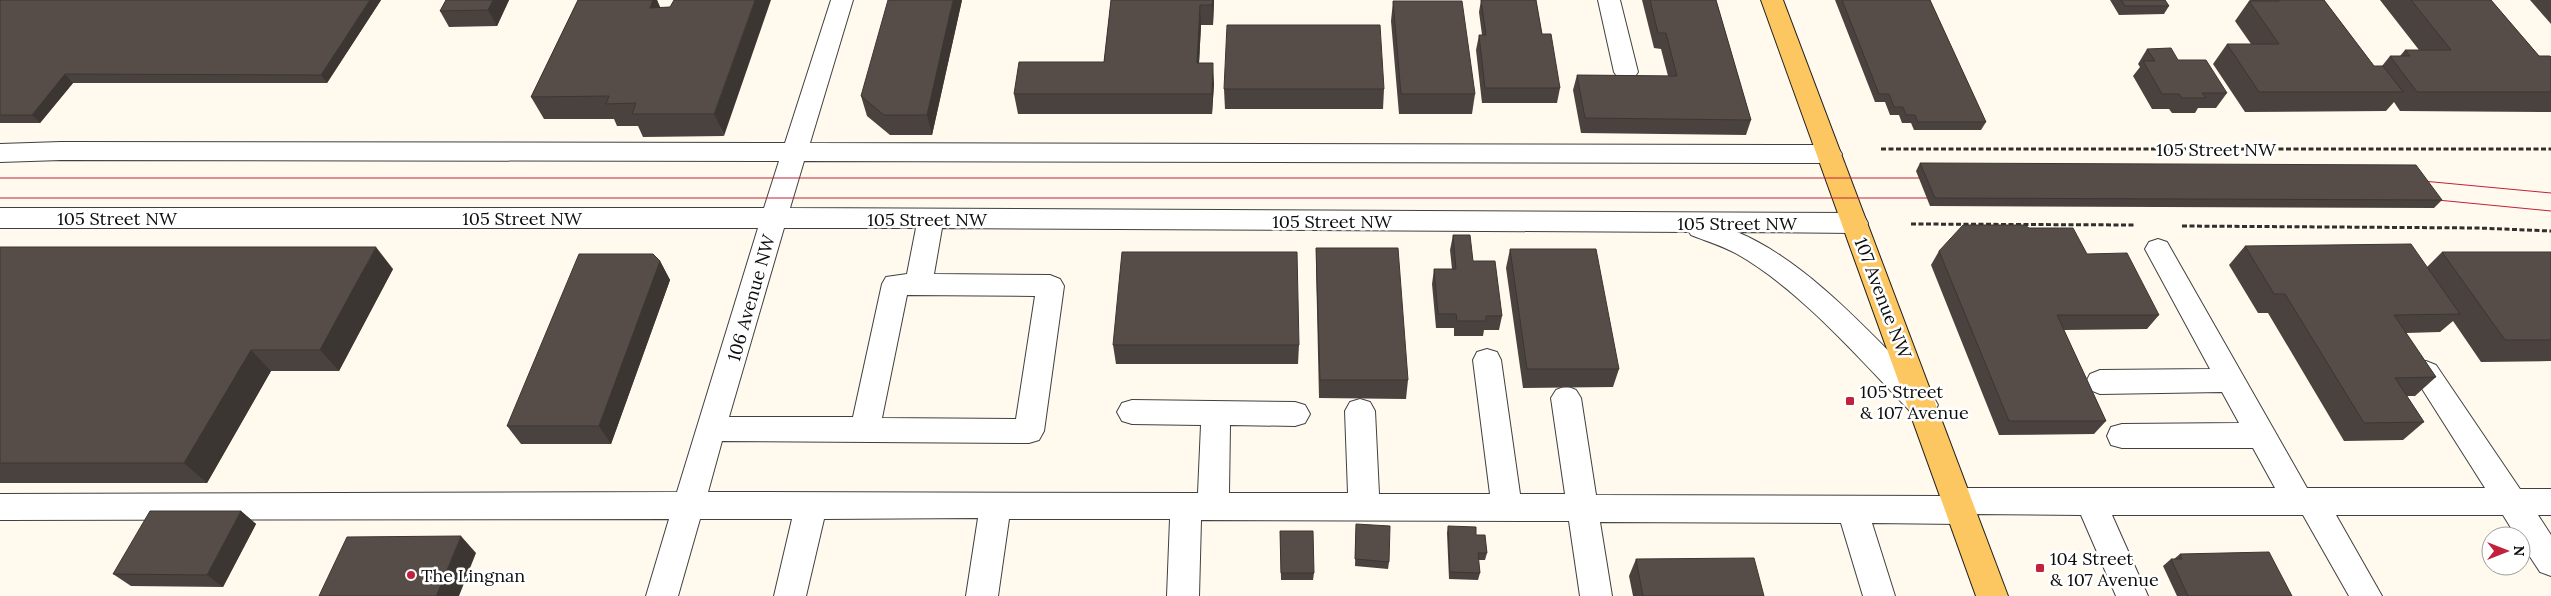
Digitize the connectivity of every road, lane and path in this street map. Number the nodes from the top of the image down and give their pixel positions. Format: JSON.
{"nodes":[{"id":1,"x":842,"y":0,"type":"edge"},
{"id":2,"x":1609,"y":0,"type":"edge"},
{"id":3,"x":1772,"y":0,"type":"edge"},
{"id":4,"x":1626,"y":72,"type":"dead end"},
{"id":5,"x":2551,"y":148,"type":"edge"},
{"id":6,"x":1881,"y":149,"type":"dead end"},
{"id":7,"x":0,"y":153,"type":"edge"},
{"id":8,"x":795,"y":153,"type":"junction"},
{"id":9,"x":1829,"y":154,"type":"junction"},
{"id":10,"x":0,"y":218,"type":"edge"},
{"id":11,"x":774,"y":218,"type":"junction"},
{"id":12,"x":931,"y":219,"type":"junction"},
{"id":13,"x":1687,"y":222,"type":"junction"},
{"id":14,"x":1855,"y":223,"type":"junction"},
{"id":15,"x":1910,"y":224,"type":"dead end"},
{"id":16,"x":2139,"y":225,"type":"dead end"},
{"id":17,"x":2179,"y":226,"type":"dead end"},
{"id":18,"x":2551,"y":231,"type":"edge"},
{"id":19,"x":2158,"y":249,"type":"dead end"},
{"id":20,"x":918,"y":284,"type":"junction"},
{"id":21,"x":1487,"y":360,"type":"dead end"},
{"id":22,"x":2426,"y":373,"type":"edge"},
{"id":23,"x":2230,"y":380,"type":"junction"},
{"id":24,"x":2100,"y":382,"type":"dead end"},
{"id":25,"x":1566,"y":398,"type":"dead end"},
{"id":26,"x":1924,"y":406,"type":"junction"},
{"id":27,"x":1360,"y":411,"type":"dead end"},
{"id":28,"x":1132,"y":412,"type":"dead end"},
{"id":29,"x":1216,"y":413,"type":"junction"},
{"id":30,"x":1295,"y":414,"type":"dead end"},
{"id":31,"x":712,"y":429,"type":"junction"},
{"id":32,"x":865,"y":430,"type":"junction"},
{"id":33,"x":2262,"y":435,"type":"junction"},
{"id":34,"x":2122,"y":436,"type":"dead end"},
{"id":35,"x":2091,"y":501,"type":"junction"},
{"id":36,"x":2305,"y":501,"type":"junction"},
{"id":37,"x":2510,"y":502,"type":"junction"},
{"id":38,"x":2551,"y":502,"type":"edge"},
{"id":39,"x":690,"y":505,"type":"junction"},
{"id":40,"x":995,"y":505,"type":"junction"},
{"id":41,"x":811,"y":506,"type":"junction"},
{"id":42,"x":1199,"y":506,"type":"junction"},
{"id":43,"x":1959,"y":506,"type":"junction"},
{"id":44,"x":0,"y":507,"type":"edge"},
{"id":45,"x":1364,"y":507,"type":"junction"},
{"id":46,"x":1507,"y":509,"type":"junction"},
{"id":47,"x":1583,"y":509,"type":"junction"},
{"id":48,"x":1852,"y":509,"type":"junction"},
{"id":49,"x":2551,"y":562,"type":"edge"},
{"id":50,"x":662,"y":596,"type":"edge"},
{"id":51,"x":790,"y":596,"type":"edge"},
{"id":52,"x":982,"y":596,"type":"edge"},
{"id":53,"x":1183,"y":596,"type":"edge"},
{"id":54,"x":1596,"y":596,"type":"edge"},
{"id":55,"x":1879,"y":596,"type":"edge"},
{"id":56,"x":1992,"y":596,"type":"edge"},
{"id":57,"x":2132,"y":596,"type":"edge"},
{"id":58,"x":2366,"y":596,"type":"edge"}],
"edges":[{"from":1,"to":8,"type":"street","name":"106 Avenue NW"},
{"from":2,"to":4,"type":"street"},
{"from":3,"to":9,"type":"main road","name":"107 Avenue NW"},
{"from":5,"to":6,"type":"path","name":"105 Street NW"},
{"from":7,"to":8,"type":"street"},
{"from":8,"to":9,"type":"street"},
{"from":8,"to":11,"type":"street","name":"106 Avenue NW"},
{"from":9,"to":14,"type":"main road","name":"107 Avenue NW"},
{"from":10,"to":11,"type":"street","name":"105 Street NW"},
{"from":11,"to":12,"type":"street","name":"105 Street NW"},
{"from":11,"to":31,"type":"street","name":"106 Avenue NW"},
{"from":12,"to":13,"type":"street","name":"105 Street NW"},
{"from":12,"to":20,"type":"street"},
{"from":13,"to":14,"type":"street","name":"105 Street NW"},
{"from":13,"to":26,"type":"street"},
{"from":14,"to":26,"type":"main road","name":"107 Avenue NW"},
{"from":15,"to":16,"type":"path"},
{"from":17,"to":18,"type":"path"},
{"from":19,"to":23,"type":"street"},
{"from":20,"to":32,"type":"street"},
{"from":20,"to":32,"type":"street"},
{"from":21,"to":46,"type":"street"},
{"from":22,"to":37,"type":"street"},
{"from":23,"to":24,"type":"street"},
{"from":23,"to":33,"type":"street"},
{"from":25,"to":47,"type":"street"},
{"from":26,"to":43,"type":"main road","name":"107 Avenue NW"},
{"from":27,"to":45,"type":"street"},
{"from":28,"to":29,"type":"street"},
{"from":29,"to":30,"type":"street"},
{"from":29,"to":42,"type":"street"},
{"from":31,"to":32,"type":"street"},
{"from":31,"to":39,"type":"street","name":"106 Avenue NW"},
{"from":33,"to":34,"type":"street"},
{"from":33,"to":36,"type":"street"},
{"from":35,"to":36,"type":"street"},
{"from":35,"to":43,"type":"street"},
{"from":35,"to":57,"type":"street"},
{"from":36,"to":37,"type":"street"},
{"from":36,"to":58,"type":"street"},
{"from":37,"to":38,"type":"street"},
{"from":37,"to":49,"type":"street"},
{"from":39,"to":41,"type":"street"},
{"from":39,"to":44,"type":"street"},
{"from":39,"to":50,"type":"street","name":"106 Avenue NW"},
{"from":40,"to":41,"type":"street"},
{"from":40,"to":42,"type":"street"},
{"from":40,"to":52,"type":"street"},
{"from":41,"to":51,"type":"street"},
{"from":42,"to":45,"type":"street"},
{"from":42,"to":53,"type":"street"},
{"from":43,"to":48,"type":"street"},
{"from":43,"to":56,"type":"main road","name":"107 Avenue NW"},
{"from":45,"to":46,"type":"street"},
{"from":46,"to":47,"type":"street"},
{"from":47,"to":48,"type":"street"},
{"from":47,"to":54,"type":"street"},
{"from":48,"to":55,"type":"street"}]}
